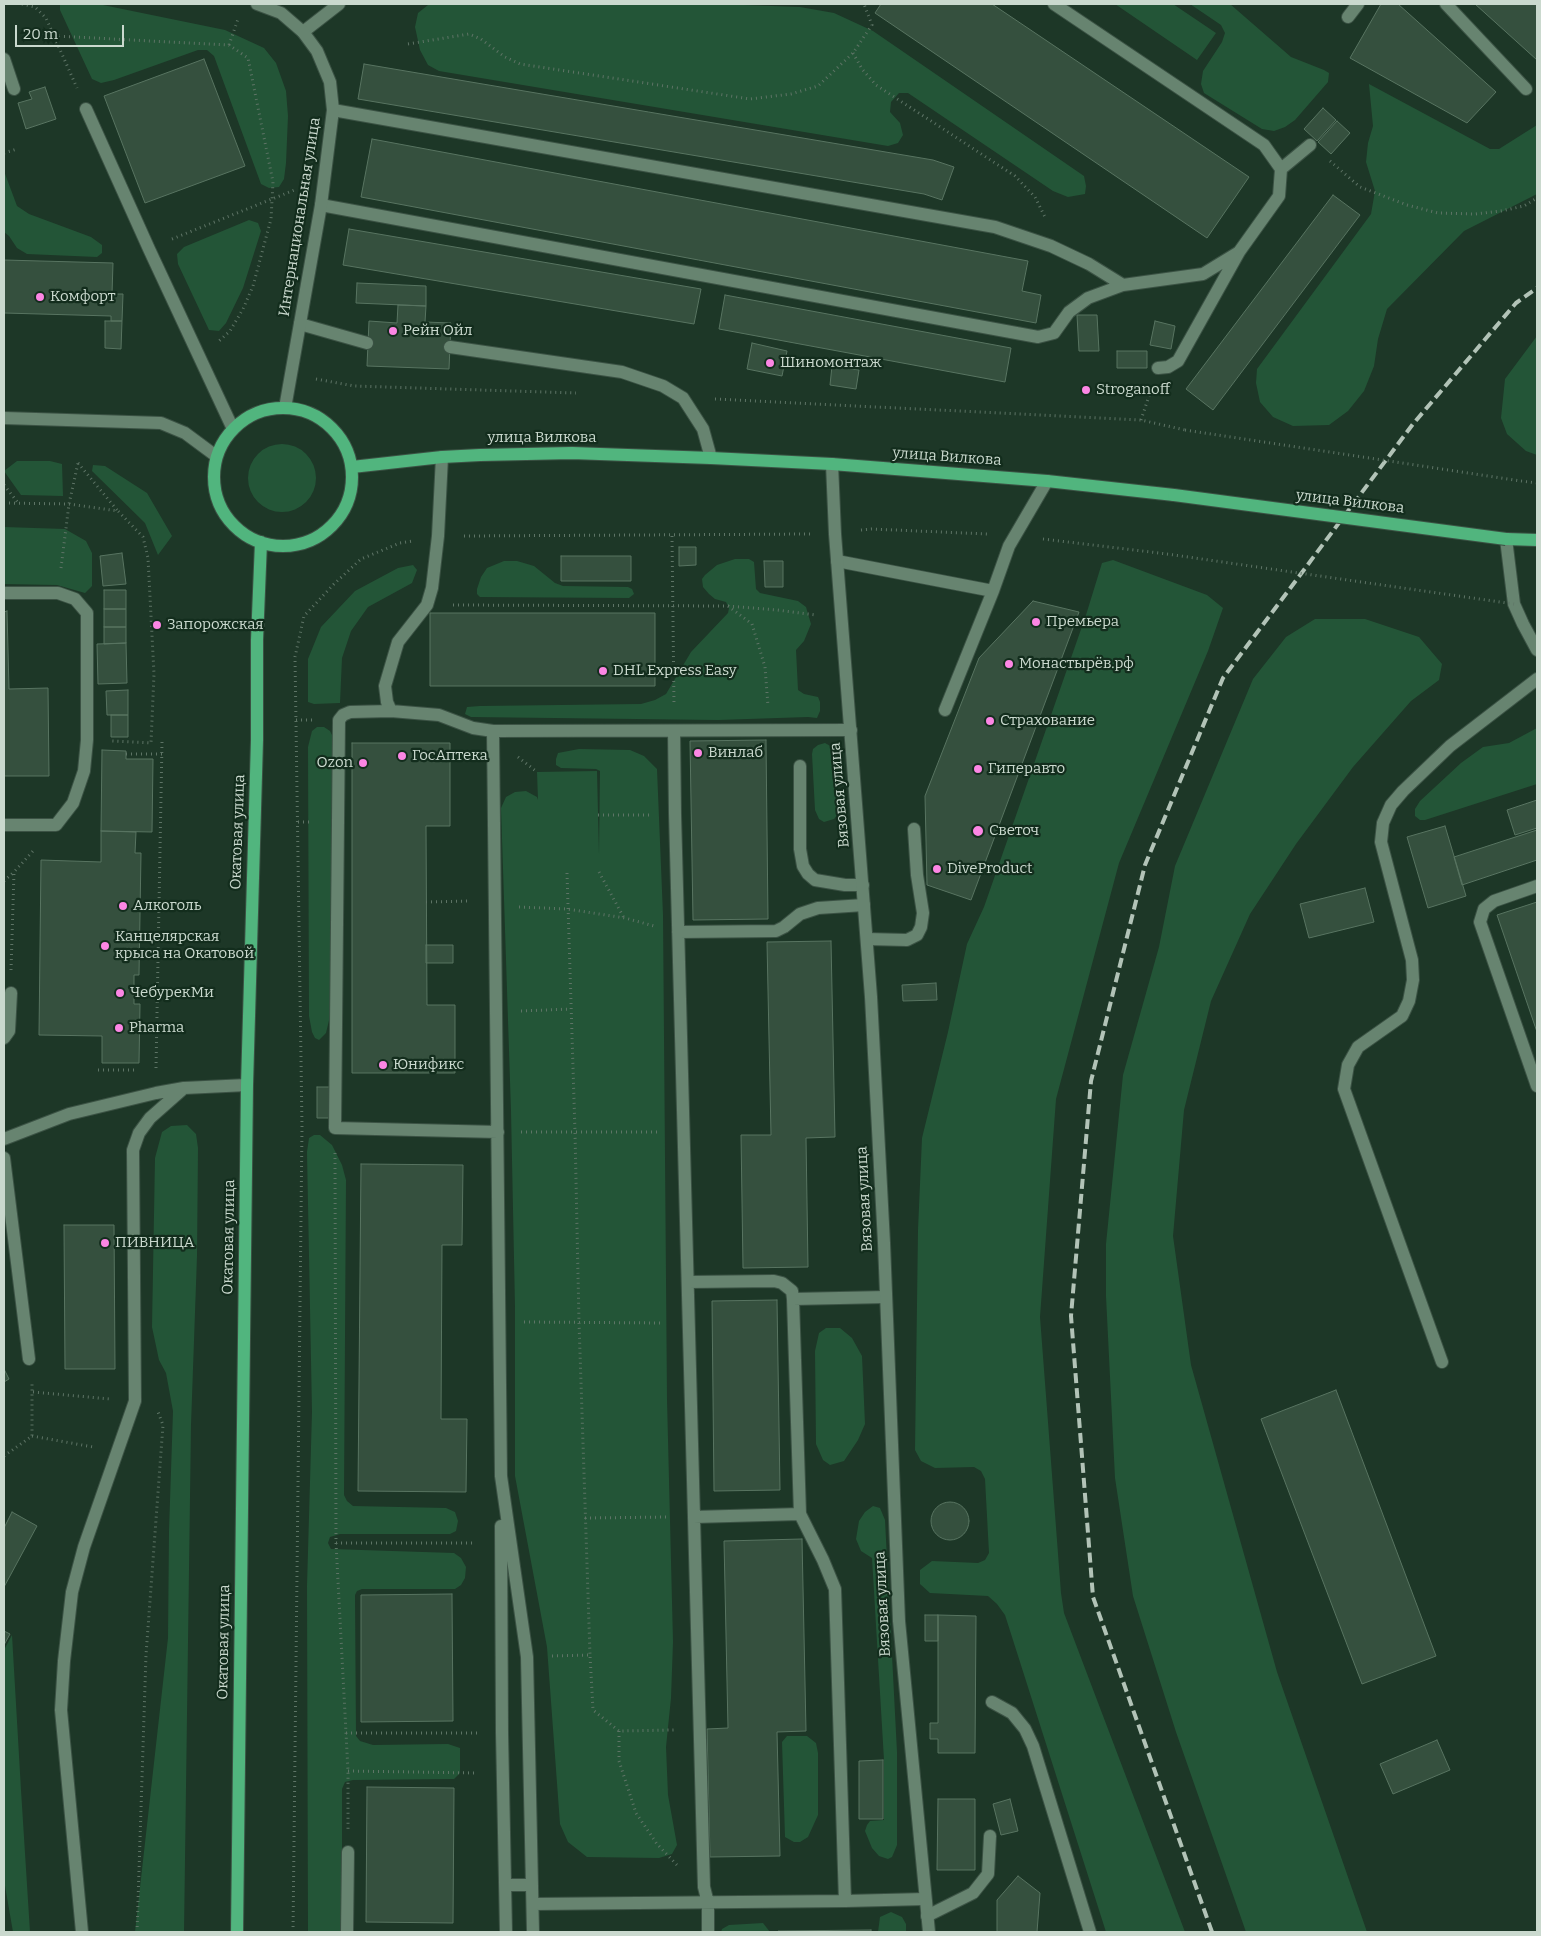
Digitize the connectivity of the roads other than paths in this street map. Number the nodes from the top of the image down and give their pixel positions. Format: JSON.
{"nodes":[{"id":1,"x":257,"y":4,"type":"edge"},
{"id":2,"x":339,"y":4,"type":"edge"},
{"id":3,"x":1054,"y":4,"type":"edge"},
{"id":4,"x":1358,"y":4,"type":"edge"},
{"id":5,"x":1446,"y":4,"type":"edge"},
{"id":6,"x":1348,"y":17,"type":"dead end"},
{"id":7,"x":303,"y":32,"type":"junction"},
{"id":8,"x":4,"y":59,"type":"edge"},
{"id":9,"x":14,"y":89,"type":"dead end"},
{"id":10,"x":1526,"y":89,"type":"dead end"},
{"id":11,"x":86,"y":109,"type":"dead end"},
{"id":12,"x":333,"y":110,"type":"junction"},
{"id":13,"x":1310,"y":145,"type":"road end"},
{"id":14,"x":1280,"y":169,"type":"junction"},
{"id":15,"x":321,"y":205,"type":"junction"},
{"id":16,"x":1239,"y":252,"type":"junction"},
{"id":17,"x":1124,"y":284,"type":"junction"},
{"id":18,"x":300,"y":324,"type":"junction"},
{"id":19,"x":368,"y":343,"type":"dead end"},
{"id":20,"x":450,"y":347,"type":"dead end"},
{"id":21,"x":1158,"y":368,"type":"dead end"},
{"id":22,"x":285,"y":408,"type":"junction"},
{"id":23,"x":4,"y":418,"type":"edge"},
{"id":24,"x":234,"y":429,"type":"junction"},
{"id":25,"x":216,"y":456,"type":"junction"},
{"id":26,"x":442,"y":457,"type":"junction"},
{"id":27,"x":711,"y":458,"type":"junction"},
{"id":28,"x":832,"y":464,"type":"junction"},
{"id":29,"x":352,"y":467,"type":"junction"},
{"id":30,"x":1047,"y":481,"type":"junction"},
{"id":31,"x":1506,"y":539,"type":"junction"},
{"id":32,"x":1537,"y":540,"type":"edge"},
{"id":33,"x":260,"y":542,"type":"junction"},
{"id":34,"x":837,"y":561,"type":"junction"},
{"id":35,"x":994,"y":591,"type":"junction"},
{"id":36,"x":4,"y":593,"type":"edge"},
{"id":37,"x":1537,"y":650,"type":"edge"},
{"id":38,"x":1537,"y":679,"type":"edge"},
{"id":39,"x":945,"y":710,"type":"dead end"},
{"id":40,"x":391,"y":711,"type":"junction"},
{"id":41,"x":851,"y":730,"type":"junction"},
{"id":42,"x":493,"y":731,"type":"junction"},
{"id":43,"x":674,"y":731,"type":"junction"},
{"id":44,"x":800,"y":766,"type":"dead end"},
{"id":45,"x":4,"y":825,"type":"edge"},
{"id":46,"x":914,"y":829,"type":"dead end"},
{"id":47,"x":863,"y":884,"type":"junction"},
{"id":48,"x":1537,"y":886,"type":"edge"},
{"id":49,"x":864,"y":905,"type":"junction"},
{"id":50,"x":678,"y":932,"type":"junction"},
{"id":51,"x":868,"y":939,"type":"junction"},
{"id":52,"x":11,"y":994,"type":"road end"},
{"id":53,"x":4,"y":1038,"type":"edge"},
{"id":54,"x":247,"y":1085,"type":"junction"},
{"id":55,"x":1537,"y":1086,"type":"edge"},
{"id":56,"x":184,"y":1088,"type":"junction"},
{"id":57,"x":498,"y":1132,"type":"junction"},
{"id":58,"x":4,"y":1139,"type":"edge"},
{"id":59,"x":4,"y":1158,"type":"edge"},
{"id":60,"x":688,"y":1282,"type":"junction"},
{"id":61,"x":886,"y":1297,"type":"junction"},
{"id":62,"x":793,"y":1299,"type":"junction"},
{"id":63,"x":29,"y":1359,"type":"road end"},
{"id":64,"x":1442,"y":1362,"type":"dead end"},
{"id":65,"x":501,"y":1476,"type":"junction"},
{"id":66,"x":800,"y":1514,"type":"junction"},
{"id":67,"x":694,"y":1517,"type":"junction"},
{"id":68,"x":992,"y":1702,"type":"dead end"},
{"id":69,"x":990,"y":1836,"type":"dead end"},
{"id":70,"x":348,"y":1852,"type":"road end"},
{"id":71,"x":506,"y":1885,"type":"junction"},
{"id":72,"x":532,"y":1885,"type":"junction"},
{"id":73,"x":925,"y":1899,"type":"junction"},
{"id":74,"x":845,"y":1901,"type":"junction"},
{"id":75,"x":708,"y":1903,"type":"junction"},
{"id":76,"x":532,"y":1904,"type":"junction"},
{"id":77,"x":927,"y":1916,"type":"junction"},
{"id":78,"x":82,"y":1932,"type":"edge"},
{"id":79,"x":237,"y":1932,"type":"edge"},
{"id":80,"x":347,"y":1932,"type":"edge"},
{"id":81,"x":506,"y":1932,"type":"edge"},
{"id":82,"x":533,"y":1932,"type":"edge"},
{"id":83,"x":708,"y":1932,"type":"edge"},
{"id":84,"x":929,"y":1932,"type":"edge"},
{"id":85,"x":1090,"y":1932,"type":"edge"}],
"edges":[{"from":1,"to":7,"type":"street","name":"Интернациональная улица"},
{"from":2,"to":7,"type":"street"},
{"from":3,"to":14,"type":"street"},
{"from":4,"to":6,"type":"street"},
{"from":5,"to":10,"type":"street"},
{"from":7,"to":12,"type":"street","name":"Интернациональная улица"},
{"from":8,"to":9,"type":"street"},
{"from":11,"to":24,"type":"street"},
{"from":12,"to":15,"type":"street","name":"Интернациональная улица"},
{"from":12,"to":17,"type":"street"},
{"from":13,"to":14,"type":"street"},
{"from":14,"to":16,"type":"street"},
{"from":15,"to":17,"type":"street"},
{"from":15,"to":18,"type":"street","name":"Интернациональная улица"},
{"from":16,"to":17,"type":"street"},
{"from":16,"to":21,"type":"street"},
{"from":18,"to":19,"type":"street"},
{"from":18,"to":22,"type":"street","name":"Интернациональная улица"},
{"from":20,"to":27,"type":"street"},
{"from":22,"to":24,"type":"main road"},
{"from":22,"to":29,"type":"main road"},
{"from":23,"to":25,"type":"street"},
{"from":24,"to":25,"type":"main road"},
{"from":25,"to":33,"type":"main road"},
{"from":26,"to":27,"type":"main road","name":"улица Вилкова"},
{"from":26,"to":29,"type":"main road","name":"улица Вилкова"},
{"from":26,"to":40,"type":"street"},
{"from":27,"to":28,"type":"main road","name":"улица Вилкова"},
{"from":28,"to":30,"type":"main road","name":"улица Вилкова"},
{"from":28,"to":34,"type":"street","name":"Вязовая улица"},
{"from":29,"to":33,"type":"main road"},
{"from":30,"to":31,"type":"main road","name":"улица Вилкова","bridge":true},
{"from":30,"to":35,"type":"street"},
{"from":31,"to":32,"type":"main road","name":"улица Вилкова"},
{"from":31,"to":37,"type":"street"},
{"from":33,"to":54,"type":"main road","name":"Окатовая улица"},
{"from":34,"to":35,"type":"street"},
{"from":34,"to":41,"type":"street","name":"Вязовая улица"},
{"from":35,"to":39,"type":"street"},
{"from":36,"to":45,"type":"street"},
{"from":38,"to":64,"type":"street"},
{"from":40,"to":42,"type":"street"},
{"from":40,"to":57,"type":"street"},
{"from":41,"to":43,"type":"street"},
{"from":41,"to":47,"type":"street","name":"Вязовая улица"},
{"from":42,"to":43,"type":"street"},
{"from":42,"to":57,"type":"street"},
{"from":43,"to":50,"type":"street"},
{"from":44,"to":47,"type":"street"},
{"from":46,"to":51,"type":"street"},
{"from":47,"to":49,"type":"street","name":"Вязовая улица"},
{"from":48,"to":55,"type":"street"},
{"from":49,"to":50,"type":"street"},
{"from":49,"to":51,"type":"street","name":"Вязовая улица"},
{"from":50,"to":60,"type":"street"},
{"from":51,"to":61,"type":"street","name":"Вязовая улица"},
{"from":52,"to":53,"type":"street"},
{"from":54,"to":56,"type":"street"},
{"from":54,"to":79,"type":"main road","name":"Окатовая улица"},
{"from":56,"to":58,"type":"street"},
{"from":56,"to":78,"type":"street"},
{"from":57,"to":65,"type":"street"},
{"from":59,"to":63,"type":"street"},
{"from":60,"to":62,"type":"street"},
{"from":60,"to":67,"type":"street"},
{"from":61,"to":62,"type":"street"},
{"from":61,"to":73,"type":"street","name":"Вязовая улица"},
{"from":62,"to":66,"type":"street"},
{"from":65,"to":71,"type":"street"},
{"from":65,"to":72,"type":"street"},
{"from":66,"to":67,"type":"street"},
{"from":66,"to":74,"type":"street"},
{"from":67,"to":75,"type":"street"},
{"from":68,"to":85,"type":"street"},
{"from":69,"to":77,"type":"street"},
{"from":70,"to":80,"type":"street"},
{"from":71,"to":72,"type":"street"},
{"from":71,"to":81,"type":"street"},
{"from":72,"to":76,"type":"street"},
{"from":73,"to":74,"type":"street"},
{"from":73,"to":77,"type":"street","name":"Вязовая улица"},
{"from":74,"to":75,"type":"street"},
{"from":75,"to":76,"type":"street"},
{"from":75,"to":83,"type":"street"},
{"from":76,"to":82,"type":"street"},
{"from":77,"to":84,"type":"street","name":"Вязовая улица"}]}
